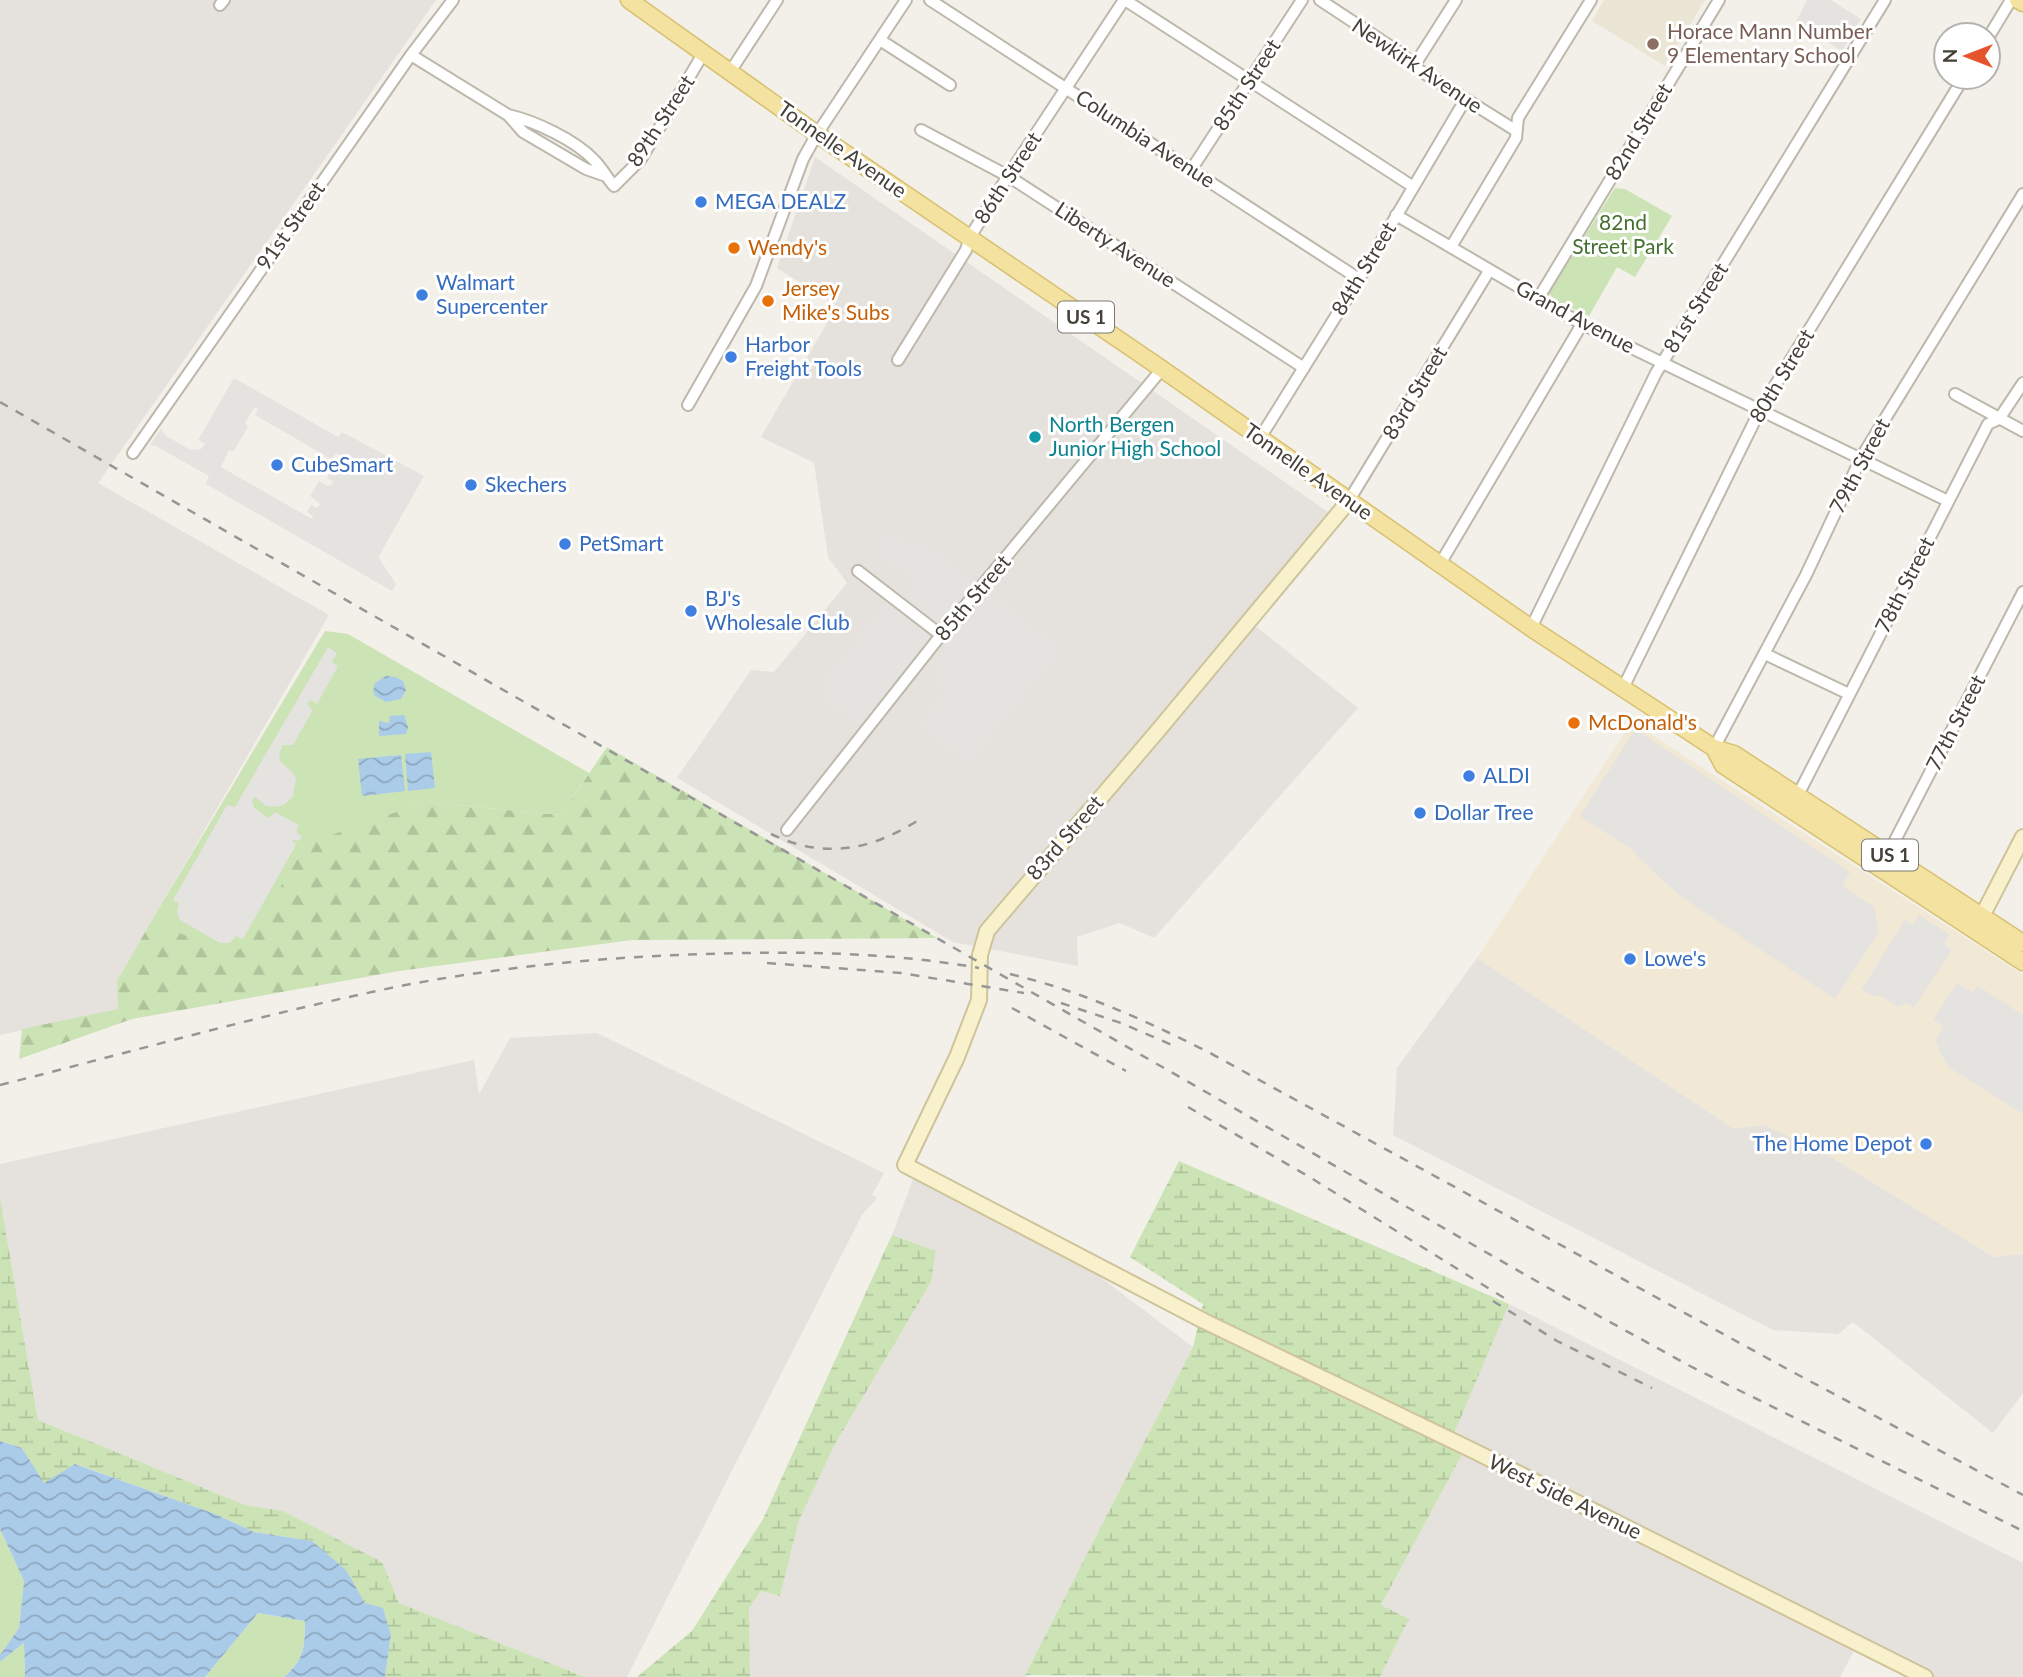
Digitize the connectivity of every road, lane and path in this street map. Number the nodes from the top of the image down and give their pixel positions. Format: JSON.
{"nodes":[{"id":1,"x":453,"y":0,"type":"edge"},
{"id":2,"x":629,"y":0,"type":"edge"},
{"id":3,"x":778,"y":0,"type":"edge"},
{"id":4,"x":906,"y":0,"type":"edge"},
{"id":5,"x":930,"y":0,"type":"edge"},
{"id":6,"x":1124,"y":0,"type":"edge"},
{"id":7,"x":1302,"y":0,"type":"edge"},
{"id":8,"x":1320,"y":0,"type":"edge"},
{"id":9,"x":1456,"y":0,"type":"edge"},
{"id":10,"x":1591,"y":0,"type":"edge"},
{"id":11,"x":1719,"y":0,"type":"edge"},
{"id":12,"x":1885,"y":0,"type":"edge"},
{"id":13,"x":2011,"y":0,"type":"edge"},
{"id":14,"x":2018,"y":0,"type":"edge"},
{"id":15,"x":2023,"y":3,"type":"edge"},
{"id":16,"x":1998,"y":21,"type":"edge"},
{"id":17,"x":880,"y":40,"type":"junction"},
{"id":18,"x":704,"y":52,"type":"junction"},
{"id":19,"x":411,"y":55,"type":"junction"},
{"id":20,"x":1414,"y":66,"type":"junction"},
{"id":21,"x":730,"y":72,"type":"junction"},
{"id":22,"x":1249,"y":81,"type":"junction"},
{"id":23,"x":950,"y":85,"type":"dead end"},
{"id":24,"x":1067,"y":88,"type":"junction"},
{"id":25,"x":1955,"y":91,"type":"edge"},
{"id":26,"x":1465,"y":100,"type":"junction"},
{"id":27,"x":921,"y":130,"type":"dead end"},
{"id":28,"x":1515,"y":130,"type":"junction"},
{"id":29,"x":817,"y":134,"type":"junction"},
{"id":30,"x":1191,"y":170,"type":"junction"},
{"id":31,"x":1007,"y":176,"type":"junction"},
{"id":32,"x":1412,"y":186,"type":"junction"},
{"id":33,"x":2023,"y":194,"type":"edge"},
{"id":34,"x":1396,"y":215,"type":"junction"},
{"id":35,"x":970,"y":237,"type":"junction"},
{"id":36,"x":1451,"y":247,"type":"junction"},
{"id":37,"x":1489,"y":271,"type":"junction"},
{"id":38,"x":1359,"y":279,"type":"junction"},
{"id":39,"x":1538,"y":299,"type":"junction"},
{"id":40,"x":1582,"y":324,"type":"junction"},
{"id":41,"x":898,"y":360,"type":"dead end"},
{"id":42,"x":1662,"y":363,"type":"junction"},
{"id":43,"x":1304,"y":368,"type":"junction"},
{"id":44,"x":1161,"y":369,"type":"junction"},
{"id":45,"x":2023,"y":383,"type":"edge"},
{"id":46,"x":1955,"y":394,"type":"dead end"},
{"id":47,"x":688,"y":405,"type":"dead end"},
{"id":48,"x":1760,"y":411,"type":"junction"},
{"id":49,"x":1999,"y":419,"type":"junction"},
{"id":50,"x":2023,"y":431,"type":"edge"},
{"id":51,"x":1260,"y":438,"type":"junction"},
{"id":52,"x":133,"y":453,"type":"dead end"},
{"id":53,"x":1861,"y":458,"type":"junction"},
{"id":54,"x":1948,"y":501,"type":"junction"},
{"id":55,"x":1348,"y":502,"type":"junction"},
{"id":56,"x":1440,"y":564,"type":"junction"},
{"id":57,"x":858,"y":571,"type":"dead end"},
{"id":58,"x":2023,"y":592,"type":"edge"},
{"id":59,"x":1531,"y":628,"type":"junction"},
{"id":60,"x":941,"y":635,"type":"junction"},
{"id":61,"x":1765,"y":654,"type":"junction"},
{"id":62,"x":1623,"y":688,"type":"junction"},
{"id":63,"x":1849,"y":694,"type":"junction"},
{"id":64,"x":1714,"y":748,"type":"junction"},
{"id":65,"x":1798,"y":795,"type":"junction"},
{"id":66,"x":787,"y":830,"type":"dead end"},
{"id":67,"x":2023,"y":837,"type":"edge"},
{"id":68,"x":1888,"y":854,"type":"junction"},
{"id":69,"x":1978,"y":923,"type":"junction"},
{"id":70,"x":2023,"y":943,"type":"edge"},
{"id":71,"x":2023,"y":962,"type":"edge"},
{"id":72,"x":1204,"y":1321,"type":"joint"},
{"id":73,"x":1925,"y":1677,"type":"edge"}],
"edges":[{"from":1,"to":19,"type":"street","name":"91st Street"},
{"from":2,"to":18,"type":"main road","name":"Tonnelle Avenue","number":"US 1"},
{"from":3,"to":21,"type":"street"},
{"from":4,"to":17,"type":"street"},
{"from":5,"to":24,"type":"street","name":"Columbia Avenue"},
{"from":6,"to":22,"type":"street"},
{"from":6,"to":24,"type":"street","name":"86th Street"},
{"from":7,"to":22,"type":"street","name":"85th Street"},
{"from":8,"to":20,"type":"street","name":"Newkirk Avenue"},
{"from":9,"to":20,"type":"street"},
{"from":10,"to":28,"type":"street"},
{"from":11,"to":39,"type":"street","name":"82nd Street"},
{"from":12,"to":42,"type":"street","name":"81st Street"},
{"from":13,"to":16,"type":"street"},
{"from":14,"to":15,"type":"main road"},
{"from":17,"to":23,"type":"street"},
{"from":17,"to":29,"type":"street"},
{"from":18,"to":19,"type":"street","name":"89th Street"},
{"from":18,"to":21,"type":"main road","name":"Tonnelle Avenue","number":"US 1"},
{"from":19,"to":52,"type":"street","name":"91st Street"},
{"from":20,"to":26,"type":"street","name":"Newkirk Avenue"},
{"from":21,"to":29,"type":"main road","name":"Tonnelle Avenue","number":"US 1"},
{"from":22,"to":30,"type":"street","name":"85th Street"},
{"from":22,"to":32,"type":"street"},
{"from":24,"to":30,"type":"street","name":"Columbia Avenue"},
{"from":24,"to":31,"type":"street","name":"86th Street"},
{"from":25,"to":48,"type":"street","name":"80th Street"},
{"from":26,"to":28,"type":"street","name":"Newkirk Avenue"},
{"from":26,"to":32,"type":"street","name":"84th Street"},
{"from":27,"to":31,"type":"street","name":"Liberty Avenue"},
{"from":28,"to":36,"type":"street"},
{"from":29,"to":35,"type":"main road","name":"Tonnelle Avenue","number":"US 1"},
{"from":29,"to":47,"type":"street"},
{"from":30,"to":38,"type":"street","name":"Columbia Avenue"},
{"from":31,"to":35,"type":"street","name":"86th Street"},
{"from":31,"to":43,"type":"street","name":"Liberty Avenue"},
{"from":32,"to":34,"type":"street","name":"84th Street"},
{"from":33,"to":53,"type":"street","name":"79th Street"},
{"from":34,"to":36,"type":"street","name":"Grand Avenue"},
{"from":34,"to":38,"type":"street","name":"84th Street"},
{"from":35,"to":41,"type":"street","name":"86th Street"},
{"from":35,"to":44,"type":"main road","name":"Tonnelle Avenue","number":"US 1"},
{"from":36,"to":37,"type":"street","name":"Grand Avenue"},
{"from":37,"to":39,"type":"street","name":"Grand Avenue"},
{"from":37,"to":55,"type":"street","name":"83rd Street"},
{"from":38,"to":43,"type":"street","name":"84th Street"},
{"from":39,"to":40,"type":"street","name":"Grand Avenue"},
{"from":40,"to":42,"type":"street","name":"Grand Avenue"},
{"from":40,"to":56,"type":"street"},
{"from":42,"to":48,"type":"street","name":"Grand Avenue"},
{"from":42,"to":59,"type":"street","name":"81st Street"},
{"from":43,"to":51,"type":"street","name":"84th Street"},
{"from":44,"to":51,"type":"main road","name":"Tonnelle Avenue","number":"US 1"},
{"from":44,"to":60,"type":"street","name":"85th Street"},
{"from":45,"to":49,"type":"street","name":"78th Street"},
{"from":46,"to":49,"type":"street"},
{"from":48,"to":53,"type":"street","name":"Grand Avenue"},
{"from":48,"to":62,"type":"street","name":"80th Street"},
{"from":49,"to":50,"type":"street"},
{"from":49,"to":54,"type":"street","name":"78th Street"},
{"from":51,"to":55,"type":"main road","name":"Tonnelle Avenue","number":"US 1"},
{"from":53,"to":54,"type":"street","name":"Grand Avenue"},
{"from":53,"to":61,"type":"street","name":"79th Street"},
{"from":54,"to":63,"type":"street","name":"78th Street"},
{"from":55,"to":56,"type":"main road","name":"Tonnelle Avenue","number":"US 1"},
{"from":55,"to":72,"type":"street","name":"83rd Street"},
{"from":56,"to":59,"type":"main road","name":"Tonnelle Avenue","number":"US 1"},
{"from":57,"to":60,"type":"street"},
{"from":58,"to":68,"type":"street","name":"77th Street"},
{"from":59,"to":62,"type":"main road","name":"Tonnelle Avenue","number":"US 1"},
{"from":60,"to":66,"type":"street","name":"85th Street"},
{"from":61,"to":63,"type":"street"},
{"from":61,"to":64,"type":"street","name":"79th Street"},
{"from":62,"to":64,"type":"main road","name":"Tonnelle Avenue","number":"US 1"},
{"from":63,"to":65,"type":"street","name":"78th Street"},
{"from":64,"to":65,"type":"main road","name":"Tonnelle Avenue","number":"US 1"},
{"from":64,"to":69,"type":"main road","name":"Tonnelle Avenue","number":"US 1"},
{"from":65,"to":68,"type":"main road","name":"Tonnelle Avenue","number":"US 1"},
{"from":67,"to":69,"type":"street"},
{"from":68,"to":69,"type":"main road","name":"Tonnelle Avenue","number":"US 1"},
{"from":69,"to":70,"type":"main road","name":"Tonnelle Avenue","number":"US 1"},
{"from":69,"to":71,"type":"main road","name":"Tonnelle Avenue","number":"US 1"},
{"from":72,"to":73,"type":"street","name":"West Side Avenue"}]}
